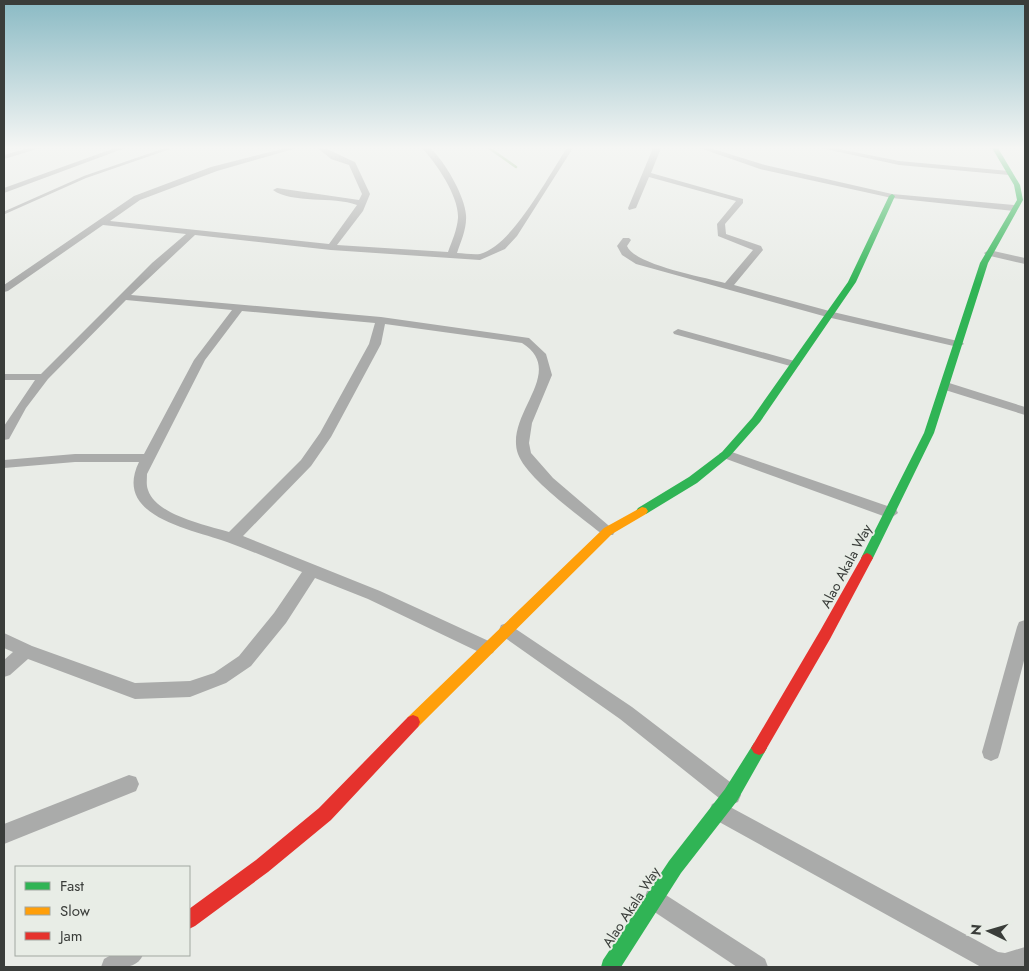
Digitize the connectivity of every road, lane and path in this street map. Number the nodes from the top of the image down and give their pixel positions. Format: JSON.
{"nodes":[{"id":1,"x":149,"y":193,"type":"edge"},
{"id":2,"x":289,"y":193,"type":"edge"},
{"id":3,"x":366,"y":193,"type":"edge"},
{"id":4,"x":455,"y":193,"type":"edge"},
{"id":5,"x":540,"y":193,"type":"edge"},
{"id":6,"x":638,"y":193,"type":"edge"},
{"id":7,"x":718,"y":193,"type":"edge"},
{"id":8,"x":880,"y":193,"type":"edge"},
{"id":9,"x":1019,"y":193,"type":"edge"},
{"id":10,"x":892,"y":196,"type":"junction"},
{"id":11,"x":363,"y":204,"type":"junction"},
{"id":12,"x":632,"y":208,"type":"dead end"},
{"id":13,"x":1014,"y":208,"type":"junction"},
{"id":14,"x":99,"y":222,"type":"junction"},
{"id":15,"x":191,"y":234,"type":"junction"},
{"id":16,"x":626,"y":240,"type":"dead end"},
{"id":17,"x":331,"y":247,"type":"junction"},
{"id":18,"x":989,"y":253,"type":"junction"},
{"id":19,"x":451,"y":256,"type":"junction"},
{"id":20,"x":1025,"y":261,"type":"edge"},
{"id":21,"x":727,"y":287,"type":"junction"},
{"id":22,"x":4,"y":290,"type":"edge"},
{"id":23,"x":124,"y":297,"type":"junction"},
{"id":24,"x":239,"y":308,"type":"junction"},
{"id":25,"x":831,"y":315,"type":"junction"},
{"id":26,"x":381,"y":320,"type":"junction"},
{"id":27,"x":678,"y":332,"type":"dead end"},
{"id":28,"x":958,"y":344,"type":"junction"},
{"id":29,"x":794,"y":364,"type":"junction"},
{"id":30,"x":4,"y":377,"type":"edge"},
{"id":31,"x":44,"y":377,"type":"junction"},
{"id":32,"x":946,"y":386,"type":"junction"},
{"id":33,"x":1025,"y":411,"type":"edge"},
{"id":34,"x":4,"y":436,"type":"edge"},
{"id":35,"x":726,"y":454,"type":"junction"},
{"id":36,"x":146,"y":458,"type":"junction"},
{"id":37,"x":4,"y":464,"type":"edge"},
{"id":38,"x":891,"y":513,"type":"junction"},
{"id":39,"x":608,"y":532,"type":"junction"},
{"id":40,"x":232,"y":538,"type":"junction"},
{"id":41,"x":312,"y":570,"type":"junction"},
{"id":42,"x":1025,"y":627,"type":"edge"},
{"id":43,"x":507,"y":630,"type":"junction"},
{"id":44,"x":4,"y":640,"type":"edge"},
{"id":45,"x":487,"y":648,"type":"junction"},
{"id":46,"x":26,"y":651,"type":"junction"},
{"id":47,"x":4,"y":670,"type":"edge"},
{"id":48,"x":991,"y":752,"type":"dead end"},
{"id":49,"x":129,"y":784,"type":"dead end"},
{"id":50,"x":725,"y":802,"type":"junction"},
{"id":51,"x":4,"y":834,"type":"edge"},
{"id":52,"x":655,"y":899,"type":"junction"},
{"id":53,"x":190,"y":919,"type":"edge"},
{"id":54,"x":130,"y":956,"type":"edge"},
{"id":55,"x":1025,"y":958,"type":"edge"},
{"id":56,"x":112,"y":967,"type":"edge"},
{"id":57,"x":610,"y":967,"type":"edge"},
{"id":58,"x":757,"y":967,"type":"edge"}],
"edges":[{"from":1,"to":14,"type":"street"},
{"from":2,"to":11,"type":"street"},
{"from":3,"to":11,"type":"street"},
{"from":4,"to":19,"type":"street"},
{"from":5,"to":19,"type":"street"},
{"from":6,"to":12,"type":"street"},
{"from":7,"to":21,"type":"street"},
{"from":8,"to":10,"type":"street"},
{"from":9,"to":13,"type":"street","name":"Alao Akala Way"},
{"from":10,"to":13,"type":"street"},
{"from":10,"to":25,"type":"street"},
{"from":11,"to":17,"type":"street"},
{"from":13,"to":18,"type":"street","name":"Alao Akala Way"},
{"from":14,"to":15,"type":"street"},
{"from":14,"to":22,"type":"street"},
{"from":15,"to":17,"type":"street"},
{"from":15,"to":23,"type":"street"},
{"from":16,"to":21,"type":"street"},
{"from":17,"to":19,"type":"street"},
{"from":18,"to":20,"type":"street"},
{"from":18,"to":28,"type":"street","name":"Alao Akala Way"},
{"from":21,"to":25,"type":"street"},
{"from":23,"to":24,"type":"street"},
{"from":23,"to":31,"type":"street"},
{"from":24,"to":26,"type":"street"},
{"from":24,"to":36,"type":"street"},
{"from":25,"to":28,"type":"street"},
{"from":25,"to":29,"type":"street"},
{"from":26,"to":39,"type":"street"},
{"from":26,"to":40,"type":"street"},
{"from":27,"to":29,"type":"street"},
{"from":28,"to":32,"type":"street","name":"Alao Akala Way"},
{"from":29,"to":35,"type":"street"},
{"from":30,"to":31,"type":"street"},
{"from":31,"to":34,"type":"street"},
{"from":32,"to":33,"type":"street"},
{"from":32,"to":38,"type":"street","name":"Alao Akala Way"},
{"from":35,"to":38,"type":"street"},
{"from":35,"to":39,"type":"street"},
{"from":36,"to":37,"type":"street"},
{"from":36,"to":40,"type":"street"},
{"from":38,"to":50,"type":"street","name":"Alao Akala Way"},
{"from":39,"to":43,"type":"street"},
{"from":40,"to":41,"type":"street"},
{"from":41,"to":45,"type":"street"},
{"from":41,"to":46,"type":"street"},
{"from":42,"to":48,"type":"street"},
{"from":43,"to":45,"type":"street"},
{"from":43,"to":50,"type":"street"},
{"from":44,"to":46,"type":"street"},
{"from":45,"to":53,"type":"street"},
{"from":46,"to":47,"type":"street"},
{"from":49,"to":51,"type":"street"},
{"from":50,"to":52,"type":"street","name":"Alao Akala Way"},
{"from":50,"to":55,"type":"street"},
{"from":52,"to":57,"type":"street","name":"Alao Akala Way"},
{"from":52,"to":58,"type":"street"},
{"from":54,"to":56,"type":"street"}]}
